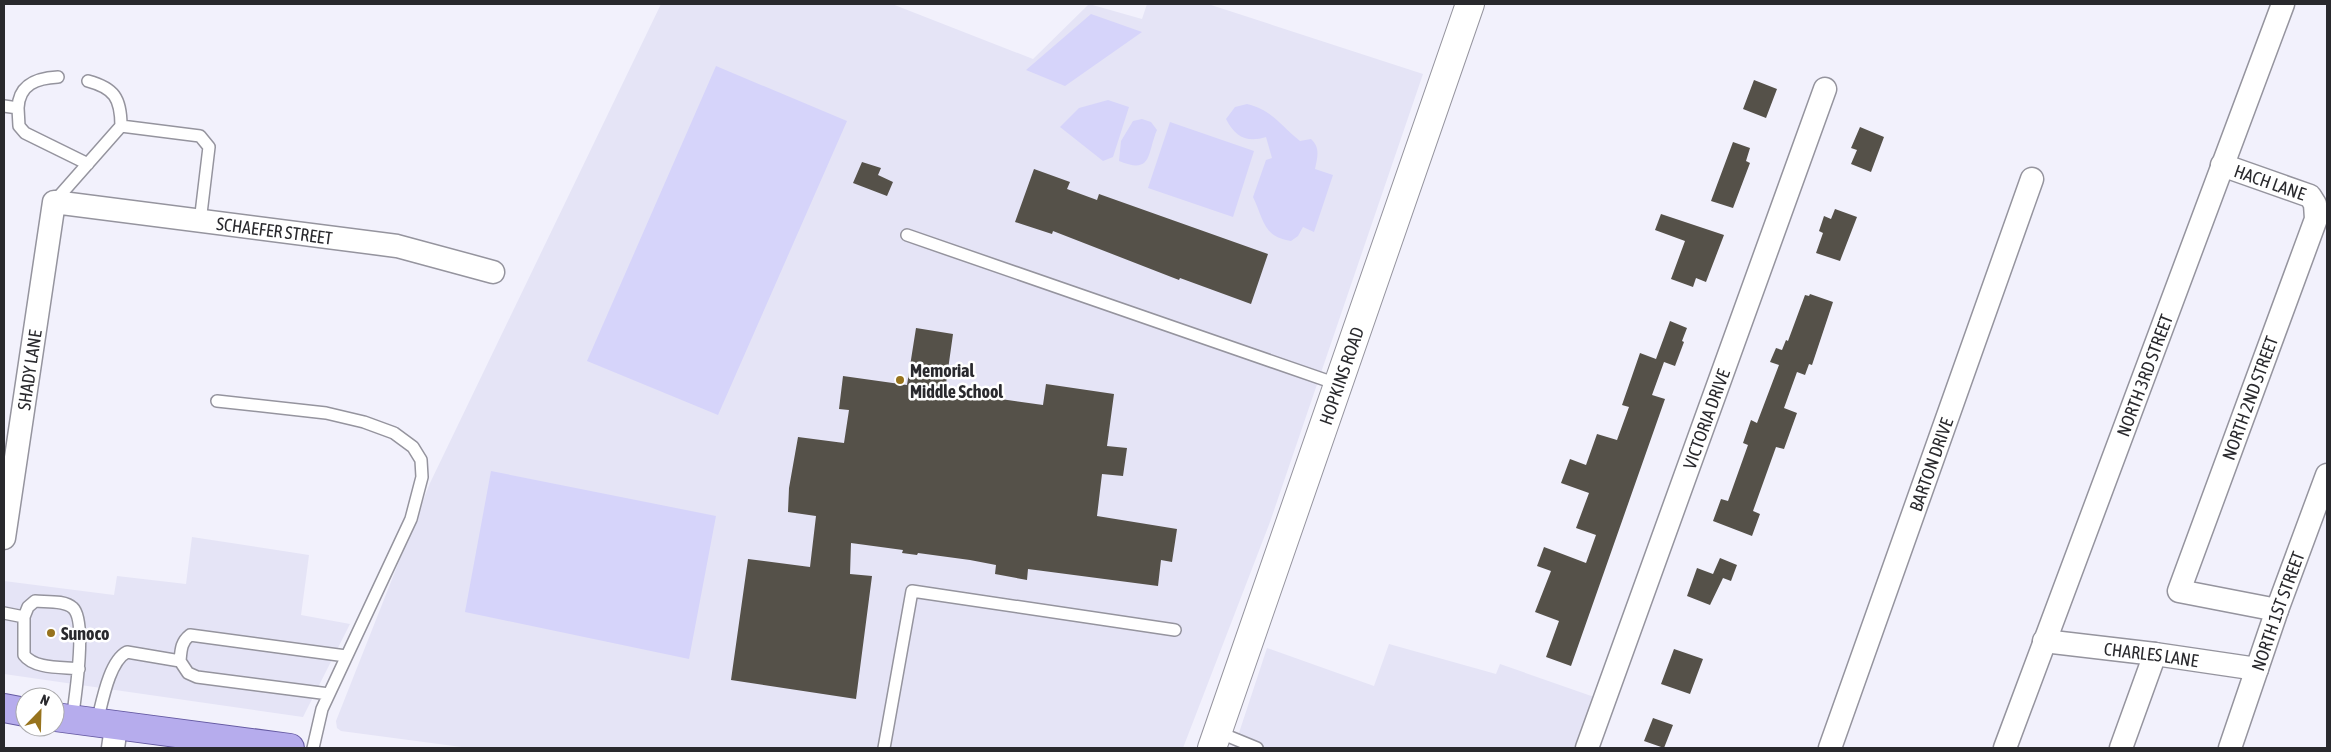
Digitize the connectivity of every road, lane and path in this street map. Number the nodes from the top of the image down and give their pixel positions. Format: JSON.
{"nodes":[{"id":1,"x":1470,"y":4,"type":"edge"},
{"id":2,"x":2283,"y":4,"type":"edge"},
{"id":3,"x":58,"y":76,"type":"dead end"},
{"id":4,"x":88,"y":81,"type":"dead end"},
{"id":5,"x":1825,"y":90,"type":"dead end"},
{"id":6,"x":4,"y":106,"type":"edge"},
{"id":7,"x":18,"y":108,"type":"junction"},
{"id":8,"x":121,"y":126,"type":"junction"},
{"id":9,"x":88,"y":164,"type":"junction"},
{"id":10,"x":2222,"y":165,"type":"junction"},
{"id":11,"x":2032,"y":179,"type":"dead end"},
{"id":12,"x":54,"y":202,"type":"junction"},
{"id":13,"x":2315,"y":204,"type":"joint"},
{"id":14,"x":200,"y":222,"type":"junction"},
{"id":15,"x":907,"y":235,"type":"dead end"},
{"id":16,"x":493,"y":272,"type":"dead end"},
{"id":17,"x":1337,"y":384,"type":"junction"},
{"id":18,"x":218,"y":401,"type":"dead end"},
{"id":19,"x":2327,"y":475,"type":"edge"},
{"id":20,"x":4,"y":538,"type":"edge"},
{"id":21,"x":2277,"y":610,"type":"junction"},
{"id":22,"x":4,"y":612,"type":"edge"},
{"id":23,"x":24,"y":617,"type":"junction"},
{"id":24,"x":1175,"y":630,"type":"dead end"},
{"id":25,"x":2044,"y":641,"type":"junction"},
{"id":26,"x":2155,"y":654,"type":"junction"},
{"id":27,"x":346,"y":656,"type":"junction"},
{"id":28,"x":180,"y":661,"type":"junction"},
{"id":29,"x":78,"y":669,"type":"junction"},
{"id":30,"x":2257,"y":669,"type":"junction"},
{"id":31,"x":329,"y":694,"type":"junction"},
{"id":32,"x":90,"y":727,"type":"edge"},
{"id":33,"x":1215,"y":740,"type":"edge"},
{"id":34,"x":290,"y":748,"type":"edge"},
{"id":35,"x":313,"y":748,"type":"edge"},
{"id":36,"x":884,"y":748,"type":"edge"},
{"id":37,"x":1257,"y":748,"type":"edge"},
{"id":38,"x":1587,"y":748,"type":"edge"},
{"id":39,"x":1830,"y":748,"type":"edge"},
{"id":40,"x":2005,"y":748,"type":"edge"},
{"id":41,"x":2121,"y":748,"type":"edge"},
{"id":42,"x":2230,"y":748,"type":"edge"}],
"edges":[{"from":1,"to":17,"type":"street","name":"HOPKINS ROAD"},
{"from":2,"to":10,"type":"street","name":"NORTH 3RD STREET"},
{"from":3,"to":7,"type":"lane"},
{"from":4,"to":8,"type":"lane"},
{"from":5,"to":38,"type":"street","name":"VICTORIA DRIVE"},
{"from":6,"to":7,"type":"lane"},
{"from":7,"to":9,"type":"lane"},
{"from":8,"to":9,"type":"lane"},
{"from":8,"to":14,"type":"lane"},
{"from":9,"to":12,"type":"lane"},
{"from":10,"to":13,"type":"street","name":"HACH LANE"},
{"from":10,"to":25,"type":"street","name":"NORTH 3RD STREET"},
{"from":11,"to":39,"type":"street","name":"BARTON DRIVE"},
{"from":12,"to":14,"type":"street","name":"SCHAEFER STREET"},
{"from":12,"to":20,"type":"street","name":"SHADY LANE"},
{"from":13,"to":21,"type":"street","name":"NORTH 2ND STREET"},
{"from":14,"to":16,"type":"street","name":"SCHAEFER STREET"},
{"from":15,"to":17,"type":"lane"},
{"from":17,"to":33,"type":"street","name":"HOPKINS ROAD"},
{"from":18,"to":27,"type":"lane"},
{"from":19,"to":21,"type":"street","name":"NORTH 1ST STREET"},
{"from":21,"to":30,"type":"street","name":"NORTH 1ST STREET"},
{"from":22,"to":23,"type":"lane"},
{"from":23,"to":29,"type":"lane"},
{"from":23,"to":29,"type":"lane"},
{"from":24,"to":36,"type":"lane"},
{"from":25,"to":26,"type":"street","name":"CHARLES LANE"},
{"from":25,"to":40,"type":"street","name":"NORTH 3RD STREET"},
{"from":26,"to":30,"type":"street","name":"CHARLES LANE"},
{"from":26,"to":41,"type":"street"},
{"from":27,"to":28,"type":"lane"},
{"from":27,"to":31,"type":"lane"},
{"from":28,"to":31,"type":"lane"},
{"from":28,"to":32,"type":"lane"},
{"from":29,"to":32,"type":"lane"},
{"from":30,"to":42,"type":"street","name":"NORTH 1ST STREET"},
{"from":31,"to":35,"type":"lane"},
{"from":32,"to":34,"type":"main road"},
{"from":33,"to":37,"type":"lane"}]}
